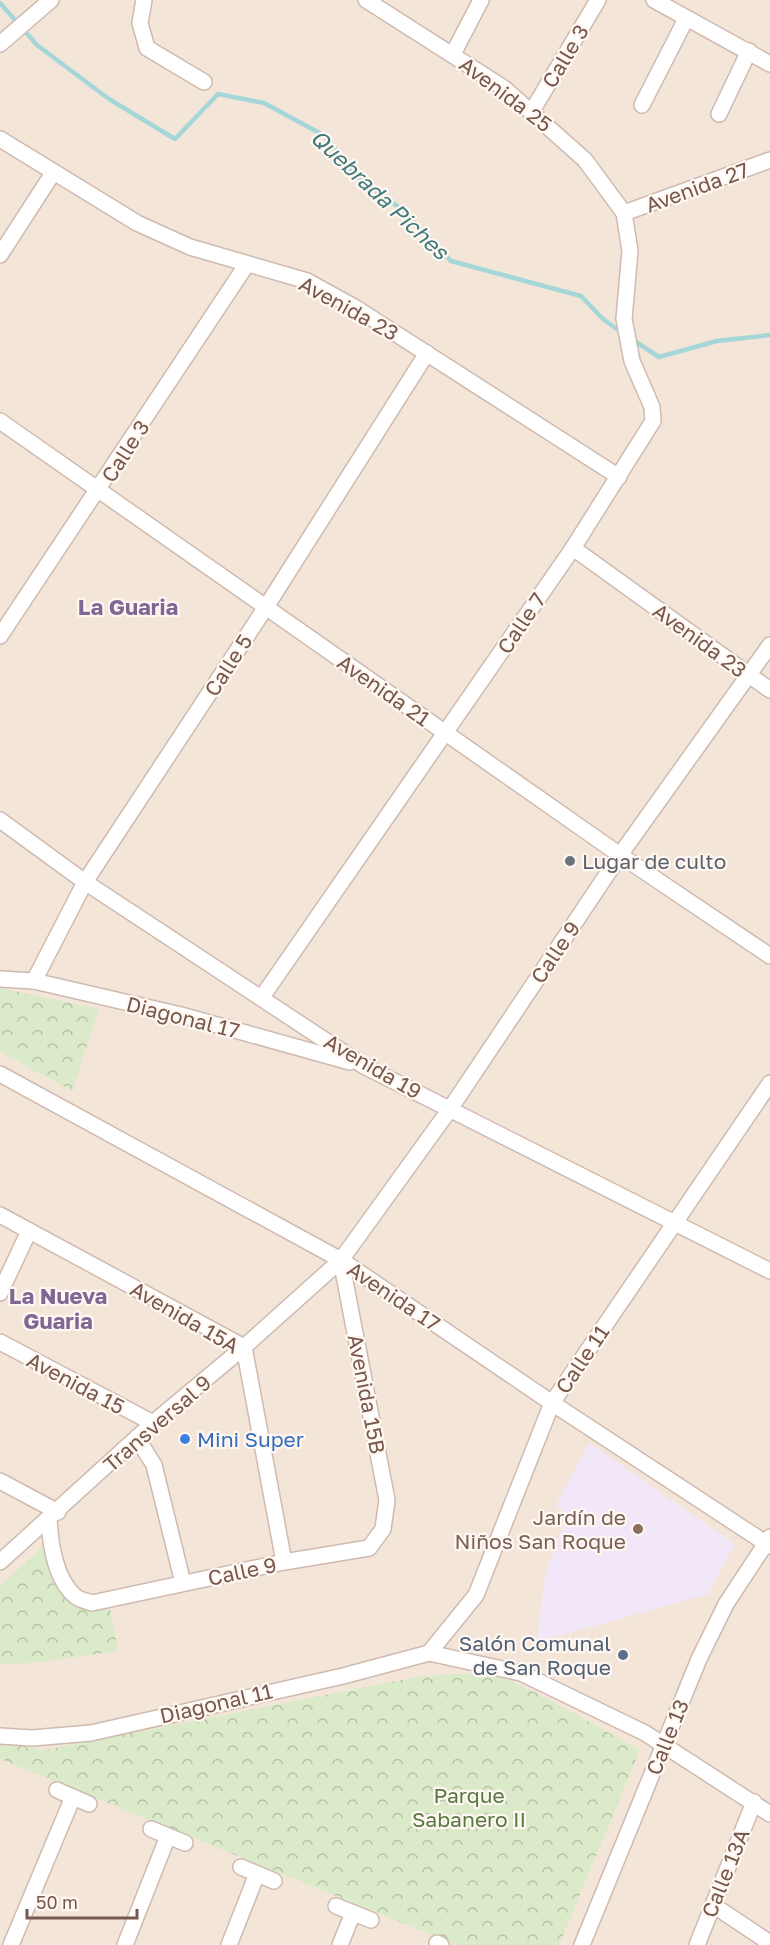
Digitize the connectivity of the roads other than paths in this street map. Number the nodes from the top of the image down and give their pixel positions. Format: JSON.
{"nodes":[{"id":1,"x":51,"y":0,"type":"edge"},
{"id":2,"x":144,"y":0,"type":"edge"},
{"id":3,"x":366,"y":0,"type":"edge"},
{"id":4,"x":481,"y":0,"type":"edge"},
{"id":5,"x":598,"y":0,"type":"edge"},
{"id":6,"x":654,"y":0,"type":"edge"},
{"id":7,"x":686,"y":19,"type":"junction"},
{"id":8,"x":0,"y":44,"type":"edge"},
{"id":9,"x":748,"y":51,"type":"junction"},
{"id":10,"x":453,"y":54,"type":"junction"},
{"id":11,"x":770,"y":64,"type":"edge"},
{"id":12,"x":204,"y":82,"type":"dead end"},
{"id":13,"x":642,"y":105,"type":"dead end"},
{"id":14,"x":532,"y":111,"type":"junction"},
{"id":15,"x":718,"y":114,"type":"dead end"},
{"id":16,"x":0,"y":139,"type":"edge"},
{"id":17,"x":770,"y":160,"type":"edge"},
{"id":18,"x":52,"y":173,"type":"junction"},
{"id":19,"x":624,"y":213,"type":"junction"},
{"id":20,"x":0,"y":255,"type":"edge"},
{"id":21,"x":247,"y":264,"type":"junction"},
{"id":22,"x":427,"y":353,"type":"junction"},
{"id":23,"x":0,"y":421,"type":"edge"},
{"id":24,"x":619,"y":477,"type":"junction"},
{"id":25,"x":99,"y":490,"type":"junction"},
{"id":26,"x":573,"y":548,"type":"junction"},
{"id":27,"x":266,"y":607,"type":"junction"},
{"id":28,"x":0,"y":636,"type":"edge"},
{"id":29,"x":770,"y":645,"type":"edge"},
{"id":30,"x":749,"y":676,"type":"junction"},
{"id":31,"x":770,"y":690,"type":"edge"},
{"id":32,"x":446,"y":733,"type":"junction"},
{"id":33,"x":0,"y":820,"type":"edge"},
{"id":34,"x":620,"y":855,"type":"junction"},
{"id":35,"x":85,"y":882,"type":"junction"},
{"id":36,"x":770,"y":956,"type":"edge"},
{"id":37,"x":0,"y":979,"type":"edge"},
{"id":38,"x":34,"y":981,"type":"junction"},
{"id":39,"x":262,"y":997,"type":"junction"},
{"id":40,"x":364,"y":1066,"type":"junction"},
{"id":41,"x":0,"y":1074,"type":"edge"},
{"id":42,"x":770,"y":1083,"type":"edge"},
{"id":43,"x":450,"y":1109,"type":"junction"},
{"id":44,"x":0,"y":1215,"type":"edge"},
{"id":45,"x":676,"y":1222,"type":"junction"},
{"id":46,"x":29,"y":1231,"type":"junction"},
{"id":47,"x":341,"y":1260,"type":"junction"},
{"id":48,"x":770,"y":1271,"type":"edge"},
{"id":49,"x":0,"y":1293,"type":"edge"},
{"id":50,"x":0,"y":1342,"type":"edge"},
{"id":51,"x":244,"y":1347,"type":"junction"},
{"id":52,"x":552,"y":1403,"type":"junction"},
{"id":53,"x":153,"y":1424,"type":"junction"},
{"id":54,"x":136,"y":1438,"type":"junction"},
{"id":55,"x":0,"y":1481,"type":"edge"},
{"id":56,"x":53,"y":1515,"type":"junction"},
{"id":57,"x":383,"y":1529,"type":"joint"},
{"id":58,"x":768,"y":1542,"type":"edge"},
{"id":59,"x":0,"y":1562,"type":"edge"},
{"id":60,"x":284,"y":1562,"type":"junction"},
{"id":61,"x":183,"y":1583,"type":"junction"},
{"id":62,"x":429,"y":1653,"type":"junction"},
{"id":63,"x":0,"y":1736,"type":"edge"},
{"id":64,"x":664,"y":1745,"type":"junction"},
{"id":65,"x":57,"y":1790,"type":"dead end"},
{"id":66,"x":73,"y":1797,"type":"junction"},
{"id":67,"x":754,"y":1802,"type":"junction"},
{"id":68,"x":88,"y":1804,"type":"dead end"},
{"id":69,"x":770,"y":1814,"type":"edge"},
{"id":70,"x":151,"y":1829,"type":"dead end"},
{"id":71,"x":168,"y":1836,"type":"junction"},
{"id":72,"x":185,"y":1843,"type":"dead end"},
{"id":73,"x":241,"y":1867,"type":"dead end"},
{"id":74,"x":257,"y":1874,"type":"junction"},
{"id":75,"x":274,"y":1881,"type":"dead end"},
{"id":76,"x":713,"y":1905,"type":"junction"},
{"id":77,"x":336,"y":1906,"type":"dead end"},
{"id":78,"x":353,"y":1913,"type":"junction"},
{"id":79,"x":370,"y":1920,"type":"dead end"},
{"id":80,"x":770,"y":1943,"type":"edge"},
{"id":81,"x":11,"y":1945,"type":"edge"},
{"id":82,"x":125,"y":1945,"type":"edge"},
{"id":83,"x":229,"y":1945,"type":"edge"},
{"id":84,"x":340,"y":1945,"type":"edge"},
{"id":85,"x":582,"y":1945,"type":"edge"},
{"id":86,"x":697,"y":1945,"type":"edge"}],
"edges":[{"from":1,"to":8,"type":"street"},
{"from":2,"to":12,"type":"street"},
{"from":3,"to":10,"type":"street","name":"Avenida 25"},
{"from":4,"to":10,"type":"street"},
{"from":5,"to":14,"type":"street","name":"Calle 3"},
{"from":6,"to":7,"type":"street"},
{"from":7,"to":9,"type":"street"},
{"from":7,"to":13,"type":"street"},
{"from":9,"to":11,"type":"street"},
{"from":9,"to":15,"type":"street"},
{"from":10,"to":14,"type":"street","name":"Avenida 25"},
{"from":14,"to":19,"type":"street","name":"Avenida 25"},
{"from":16,"to":18,"type":"street","name":"Avenida 23"},
{"from":17,"to":19,"type":"street","name":"Avenida 27"},
{"from":18,"to":20,"type":"street"},
{"from":18,"to":21,"type":"street","name":"Avenida 23"},
{"from":19,"to":24,"type":"street","name":"Calle 7"},
{"from":21,"to":22,"type":"street","name":"Avenida 23"},
{"from":21,"to":25,"type":"street","name":"Calle 3"},
{"from":22,"to":24,"type":"street","name":"Avenida 23"},
{"from":22,"to":27,"type":"street","name":"Calle 5"},
{"from":23,"to":25,"type":"street","name":"Avenida 21"},
{"from":24,"to":26,"type":"street","name":"Calle 7"},
{"from":25,"to":27,"type":"street","name":"Avenida 21"},
{"from":25,"to":28,"type":"street","name":"Calle 3"},
{"from":26,"to":30,"type":"street","name":"Avenida 23"},
{"from":26,"to":32,"type":"street","name":"Calle 7"},
{"from":27,"to":32,"type":"street","name":"Avenida 21"},
{"from":27,"to":35,"type":"street","name":"Calle 5"},
{"from":29,"to":30,"type":"street","name":"Calle 9"},
{"from":30,"to":31,"type":"street","name":"Avenida 23"},
{"from":30,"to":34,"type":"street","name":"Calle 9"},
{"from":32,"to":34,"type":"street","name":"Avenida 21"},
{"from":32,"to":39,"type":"street","name":"Calle 7"},
{"from":33,"to":35,"type":"street","name":"Avenida 19"},
{"from":34,"to":36,"type":"street","name":"Avenida 21"},
{"from":34,"to":43,"type":"street","name":"Calle 9"},
{"from":35,"to":38,"type":"street","name":"Calle 5"},
{"from":35,"to":39,"type":"street","name":"Avenida 19"},
{"from":37,"to":38,"type":"street","name":"Diagonal 17"},
{"from":38,"to":40,"type":"street","name":"Diagonal 17"},
{"from":39,"to":40,"type":"street","name":"Avenida 19"},
{"from":40,"to":43,"type":"street","name":"Avenida 19"},
{"from":41,"to":47,"type":"street","name":"Avenida 17"},
{"from":42,"to":45,"type":"street","name":"Calle 11"},
{"from":43,"to":45,"type":"street","name":"Avenida 19"},
{"from":43,"to":47,"type":"street","name":"Calle 9"},
{"from":44,"to":46,"type":"street","name":"Avenida 15A"},
{"from":45,"to":48,"type":"street","name":"Avenida 19"},
{"from":45,"to":52,"type":"street","name":"Calle 11"},
{"from":46,"to":49,"type":"street"},
{"from":46,"to":51,"type":"street","name":"Avenida 15A"},
{"from":47,"to":51,"type":"street","name":"Transversal 9"},
{"from":47,"to":52,"type":"street","name":"Avenida 17"},
{"from":47,"to":57,"type":"street","name":"Avenida 15B"},
{"from":50,"to":53,"type":"street","name":"Avenida 15"},
{"from":51,"to":53,"type":"street","name":"Transversal 9"},
{"from":51,"to":60,"type":"street","name":"Avenida 15A"},
{"from":52,"to":58,"type":"street","name":"Avenida 17"},
{"from":52,"to":62,"type":"street","name":"Calle 11"},
{"from":53,"to":54,"type":"street","name":"Transversal 9"},
{"from":54,"to":56,"type":"street","name":"Transversal 9"},
{"from":54,"to":61,"type":"street","name":"Avenida 15"},
{"from":55,"to":56,"type":"street"},
{"from":56,"to":59,"type":"street","name":"Transversal 9"},
{"from":56,"to":61,"type":"street","name":"Calle 9"},
{"from":57,"to":60,"type":"street","name":"Calle 9"},
{"from":58,"to":64,"type":"street","name":"Calle 13"},
{"from":60,"to":61,"type":"street","name":"Calle 9"},
{"from":62,"to":63,"type":"street","name":"Diagonal 11"},
{"from":62,"to":64,"type":"street"},
{"from":64,"to":67,"type":"street"},
{"from":64,"to":85,"type":"street","name":"Calle 13"},
{"from":65,"to":66,"type":"street"},
{"from":66,"to":68,"type":"street"},
{"from":66,"to":81,"type":"street"},
{"from":67,"to":69,"type":"street"},
{"from":67,"to":76,"type":"street","name":"Calle 13A"},
{"from":70,"to":71,"type":"street"},
{"from":71,"to":72,"type":"street"},
{"from":71,"to":82,"type":"street"},
{"from":73,"to":74,"type":"street"},
{"from":74,"to":75,"type":"street"},
{"from":74,"to":83,"type":"street"},
{"from":76,"to":80,"type":"street"},
{"from":76,"to":86,"type":"street","name":"Calle 13A"},
{"from":77,"to":78,"type":"street"},
{"from":78,"to":79,"type":"street"},
{"from":78,"to":84,"type":"street"}]}
